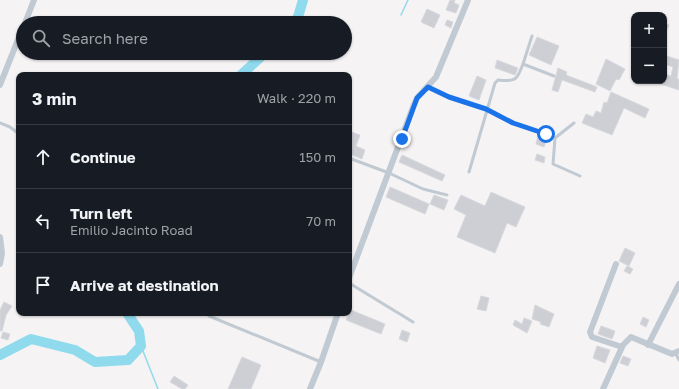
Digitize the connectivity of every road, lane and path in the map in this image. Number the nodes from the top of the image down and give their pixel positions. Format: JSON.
{"nodes":[{"id":1,"x":34,"y":0,"type":"edge"},
{"id":2,"x":468,"y":0,"type":"edge"},
{"id":3,"x":28,"y":16,"type":"edge"},
{"id":4,"x":532,"y":36,"type":"dead end"},
{"id":5,"x":16,"y":45,"type":"edge"},
{"id":6,"x":523,"y":64,"type":"junction"},
{"id":7,"x":554,"y":76,"type":"dead end"},
{"id":8,"x":0,"y":85,"type":"edge"},
{"id":9,"x":428,"y":87,"type":"junction"},
{"id":10,"x":486,"y":109,"type":"junction"},
{"id":11,"x":0,"y":123,"type":"edge"},
{"id":12,"x":574,"y":123,"type":"dead end"},
{"id":13,"x":16,"y":132,"type":"edge"},
{"id":14,"x":555,"y":138,"type":"junction"},
{"id":15,"x":352,"y":159,"type":"edge"},
{"id":16,"x":469,"y":172,"type":"dead end"},
{"id":17,"x":389,"y":173,"type":"junction"},
{"id":18,"x":580,"y":176,"type":"dead end"},
{"id":19,"x":447,"y":194,"type":"dead end"},
{"id":20,"x":0,"y":237,"type":"edge"},
{"id":21,"x":0,"y":264,"type":"edge"},
{"id":22,"x":616,"y":264,"type":"dead end"},
{"id":23,"x":352,"y":270,"type":"edge"},
{"id":24,"x":679,"y":284,"type":"edge"},
{"id":25,"x":352,"y":285,"type":"edge"},
{"id":26,"x":209,"y":316,"type":"dead end"},
{"id":27,"x":337,"y":316,"type":"edge"},
{"id":28,"x":413,"y":322,"type":"dead end"},
{"id":29,"x":648,"y":345,"type":"junction"},
{"id":30,"x":622,"y":347,"type":"junction"},
{"id":31,"x":677,"y":353,"type":"edge"},
{"id":32,"x":679,"y":360,"type":"edge"},
{"id":33,"x":322,"y":362,"type":"junction"},
{"id":34,"x":310,"y":389,"type":"edge"},
{"id":35,"x":603,"y":389,"type":"edge"}],
"edges":[{"from":1,"to":3,"type":"street"},
{"from":2,"to":9,"type":"street"},
{"from":4,"to":6,"type":"lane"},
{"from":5,"to":8,"type":"street"},
{"from":6,"to":7,"type":"lane"},
{"from":6,"to":10,"type":"lane"},
{"from":9,"to":10,"type":"lane"},
{"from":9,"to":17,"type":"street"},
{"from":10,"to":14,"type":"lane"},
{"from":10,"to":16,"type":"lane"},
{"from":11,"to":13,"type":"lane"},
{"from":12,"to":14,"type":"lane"},
{"from":14,"to":18,"type":"lane"},
{"from":15,"to":17,"type":"lane"},
{"from":17,"to":19,"type":"lane"},
{"from":17,"to":23,"type":"street"},
{"from":20,"to":21,"type":"street"},
{"from":22,"to":30,"type":"street"},
{"from":24,"to":29,"type":"street"},
{"from":25,"to":28,"type":"lane"},
{"from":26,"to":33,"type":"lane"},
{"from":27,"to":33,"type":"street"},
{"from":29,"to":30,"type":"street"},
{"from":29,"to":31,"type":"street"},
{"from":30,"to":35,"type":"street"},
{"from":31,"to":32,"type":"lane"},
{"from":33,"to":34,"type":"street"}]}
